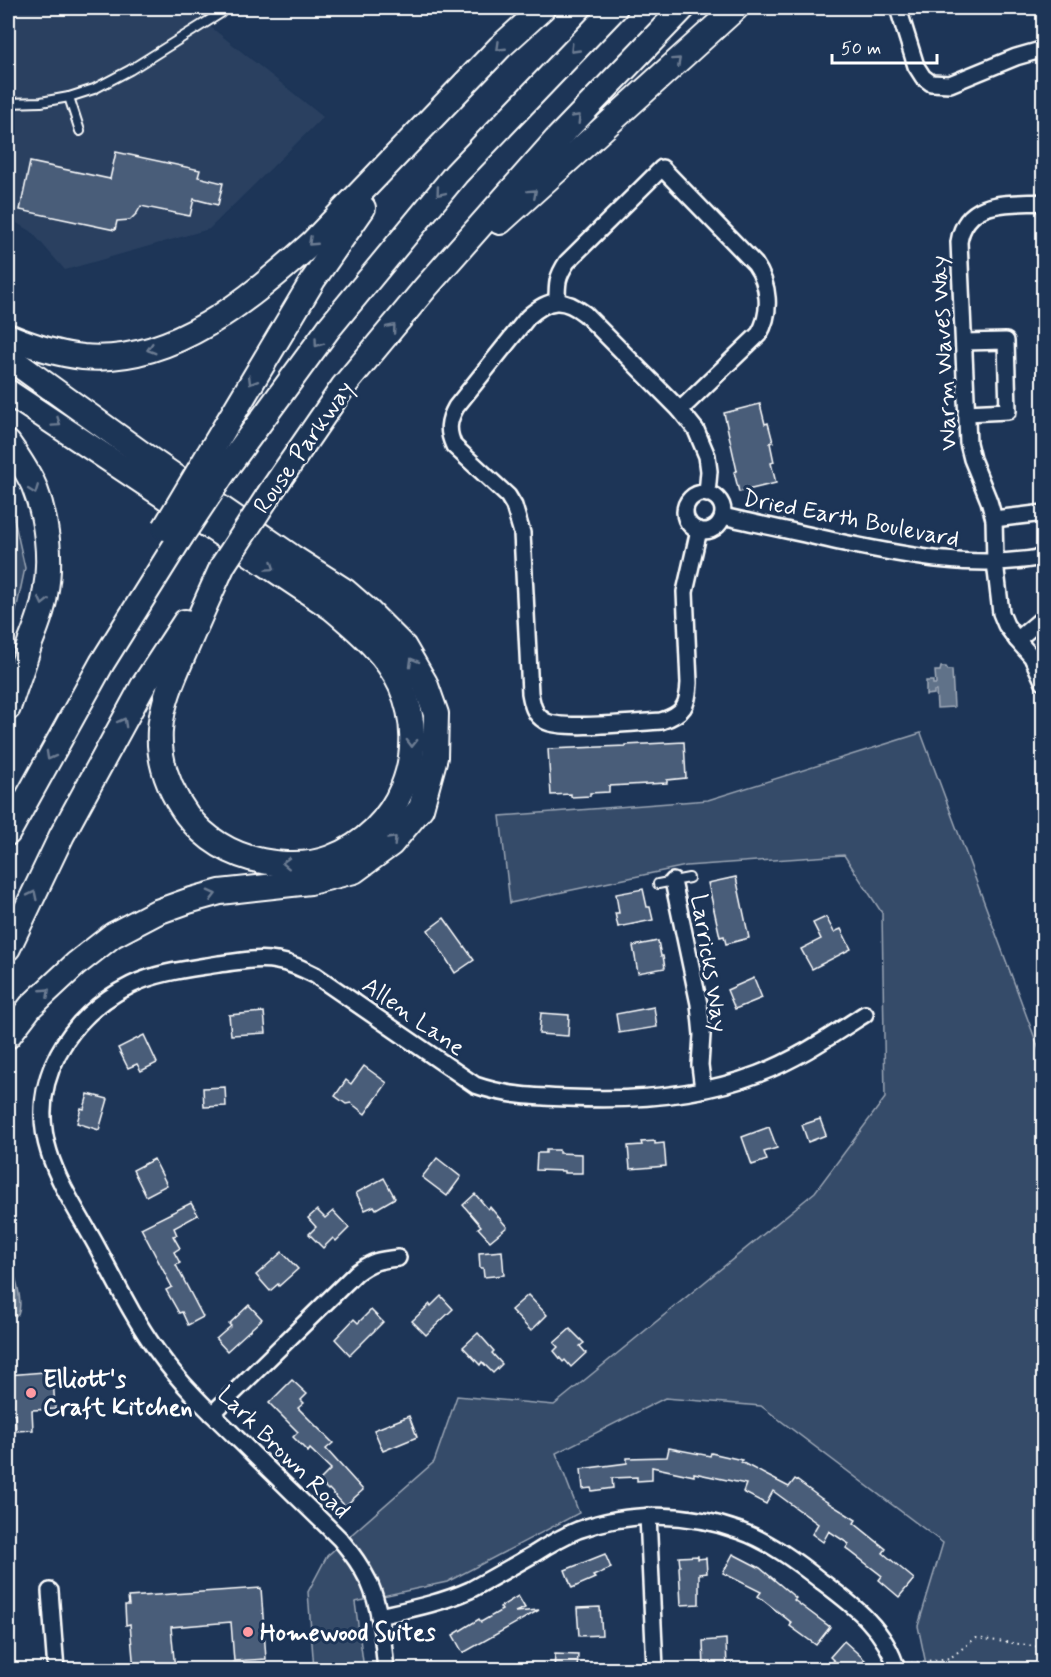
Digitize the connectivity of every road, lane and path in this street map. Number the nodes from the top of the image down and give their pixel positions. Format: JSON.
{"nodes":[{"id":1,"x":543,"y":8,"type":"edge"},
{"id":2,"x":615,"y":8,"type":"edge"},
{"id":3,"x":683,"y":8,"type":"edge"},
{"id":4,"x":736,"y":8,"type":"edge"},
{"id":5,"x":898,"y":8,"type":"edge"},
{"id":6,"x":221,"y":13,"type":"dead end"},
{"id":7,"x":1044,"y":49,"type":"edge"},
{"id":8,"x":69,"y":97,"type":"junction"},
{"id":9,"x":8,"y":103,"type":"edge"},
{"id":10,"x":426,"y":125,"type":"junction"},
{"id":11,"x":80,"y":131,"type":"dead end"},
{"id":12,"x":1044,"y":202,"type":"edge"},
{"id":13,"x":426,"y":287,"type":"junction"},
{"id":14,"x":557,"y":301,"type":"junction"},
{"id":15,"x":8,"y":336,"type":"edge"},
{"id":16,"x":964,"y":342,"type":"junction"},
{"id":17,"x":8,"y":357,"type":"edge"},
{"id":18,"x":8,"y":392,"type":"edge"},
{"id":19,"x":680,"y":410,"type":"junction"},
{"id":20,"x":966,"y":413,"type":"junction"},
{"id":21,"x":8,"y":443,"type":"edge"},
{"id":22,"x":218,"y":460,"type":"junction"},
{"id":23,"x":707,"y":494,"type":"junction"},
{"id":24,"x":1044,"y":513,"type":"edge"},
{"id":25,"x":723,"y":516,"type":"junction"},
{"id":26,"x":994,"y":519,"type":"junction"},
{"id":27,"x":699,"y":530,"type":"junction"},
{"id":28,"x":1044,"y":557,"type":"edge"},
{"id":29,"x":995,"y":562,"type":"junction"},
{"id":30,"x":223,"y":565,"type":"junction"},
{"id":31,"x":1044,"y":617,"type":"edge"},
{"id":32,"x":1017,"y":640,"type":"junction"},
{"id":33,"x":1044,"y":683,"type":"edge"},
{"id":34,"x":8,"y":708,"type":"edge"},
{"id":35,"x":8,"y":833,"type":"edge"},
{"id":36,"x":689,"y":878,"type":"dead end"},
{"id":37,"x":673,"y":881,"type":"junction"},
{"id":38,"x":658,"y":884,"type":"dead end"},
{"id":39,"x":8,"y":948,"type":"edge"},
{"id":40,"x":865,"y":1014,"type":"dead end"},
{"id":41,"x":8,"y":1036,"type":"edge"},
{"id":42,"x":703,"y":1089,"type":"junction"},
{"id":43,"x":49,"y":1154,"type":"joint"},
{"id":44,"x":398,"y":1258,"type":"dead end"},
{"id":45,"x":212,"y":1414,"type":"junction"},
{"id":46,"x":648,"y":1516,"type":"junction"},
{"id":47,"x":50,"y":1591,"type":"dead end"},
{"id":48,"x":379,"y":1616,"type":"junction"},
{"id":49,"x":1044,"y":1649,"type":"edge"},
{"id":50,"x":896,"y":1667,"type":"edge"},
{"id":51,"x":655,"y":1669,"type":"edge"},
{"id":52,"x":56,"y":1670,"type":"edge"},
{"id":53,"x":386,"y":1670,"type":"edge"}],
"edges":[{"from":1,"to":10,"type":"main road","one_way":true},
{"from":2,"to":22,"type":"main road","name":"Rouse Parkway","one_way":true},
{"from":13,"to":3,"type":"main road","name":"Rouse Parkway","one_way":true},
{"from":13,"to":4,"type":"main road","one_way":true},
{"from":5,"to":7,"type":"street"},
{"from":6,"to":8,"type":"lane"},
{"from":8,"to":9,"type":"lane"},
{"from":8,"to":11,"type":"lane"},
{"from":10,"to":15,"type":"main road","one_way":true},
{"from":10,"to":22,"type":"main road","one_way":true},
{"from":12,"to":16,"type":"street","name":"Warm Waves Way"},
{"from":30,"to":13,"type":"main road","name":"Rouse Parkway","one_way":true,"bridge":true},
{"from":14,"to":19,"type":"street"},
{"from":14,"to":19,"type":"street"},
{"from":14,"to":27,"type":"street"},
{"from":16,"to":20,"type":"street","name":"Warm Waves Way"},
{"from":16,"to":20,"type":"street"},
{"from":41,"to":17,"type":"main road","one_way":true},
{"from":18,"to":30,"type":"main road","one_way":true},
{"from":19,"to":23,"type":"street"},
{"from":20,"to":26,"type":"street","name":"Warm Waves Way"},
{"from":21,"to":34,"type":"main road","one_way":true},
{"from":22,"to":35,"type":"main road","name":"Rouse Parkway","one_way":true,"bridge":true},
{"from":23,"to":25,"type":"street"},
{"from":23,"to":27,"type":"street"},
{"from":24,"to":26,"type":"street"},
{"from":25,"to":27,"type":"street"},
{"from":25,"to":29,"type":"street","name":"Dried Earth Boulevard"},
{"from":26,"to":29,"type":"street","name":"Warm Waves Way"},
{"from":28,"to":29,"type":"street","name":"Dried Earth Boulevard"},
{"from":29,"to":32,"type":"street","name":"Warm Waves Way"},
{"from":39,"to":30,"type":"main road","name":"Rouse Parkway","one_way":true},
{"from":31,"to":32,"type":"street"},
{"from":32,"to":33,"type":"street","name":"Warm Waves Way"},
{"from":36,"to":37,"type":"lane"},
{"from":37,"to":38,"type":"lane"},
{"from":37,"to":42,"type":"street","name":"Larricks Way"},
{"from":40,"to":42,"type":"street","name":"Allen Lane"},
{"from":42,"to":43,"type":"street","name":"Allen Lane"},
{"from":43,"to":45,"type":"street","name":"Lark Brown Road"},
{"from":44,"to":45,"type":"street"},
{"from":45,"to":48,"type":"street","name":"Lark Brown Road"},
{"from":46,"to":48,"type":"street"},
{"from":46,"to":50,"type":"street"},
{"from":46,"to":51,"type":"street"},
{"from":47,"to":52,"type":"street"},
{"from":48,"to":53,"type":"street","name":"Lark Brown Road"},
{"from":49,"to":50,"type":"path"}]}
